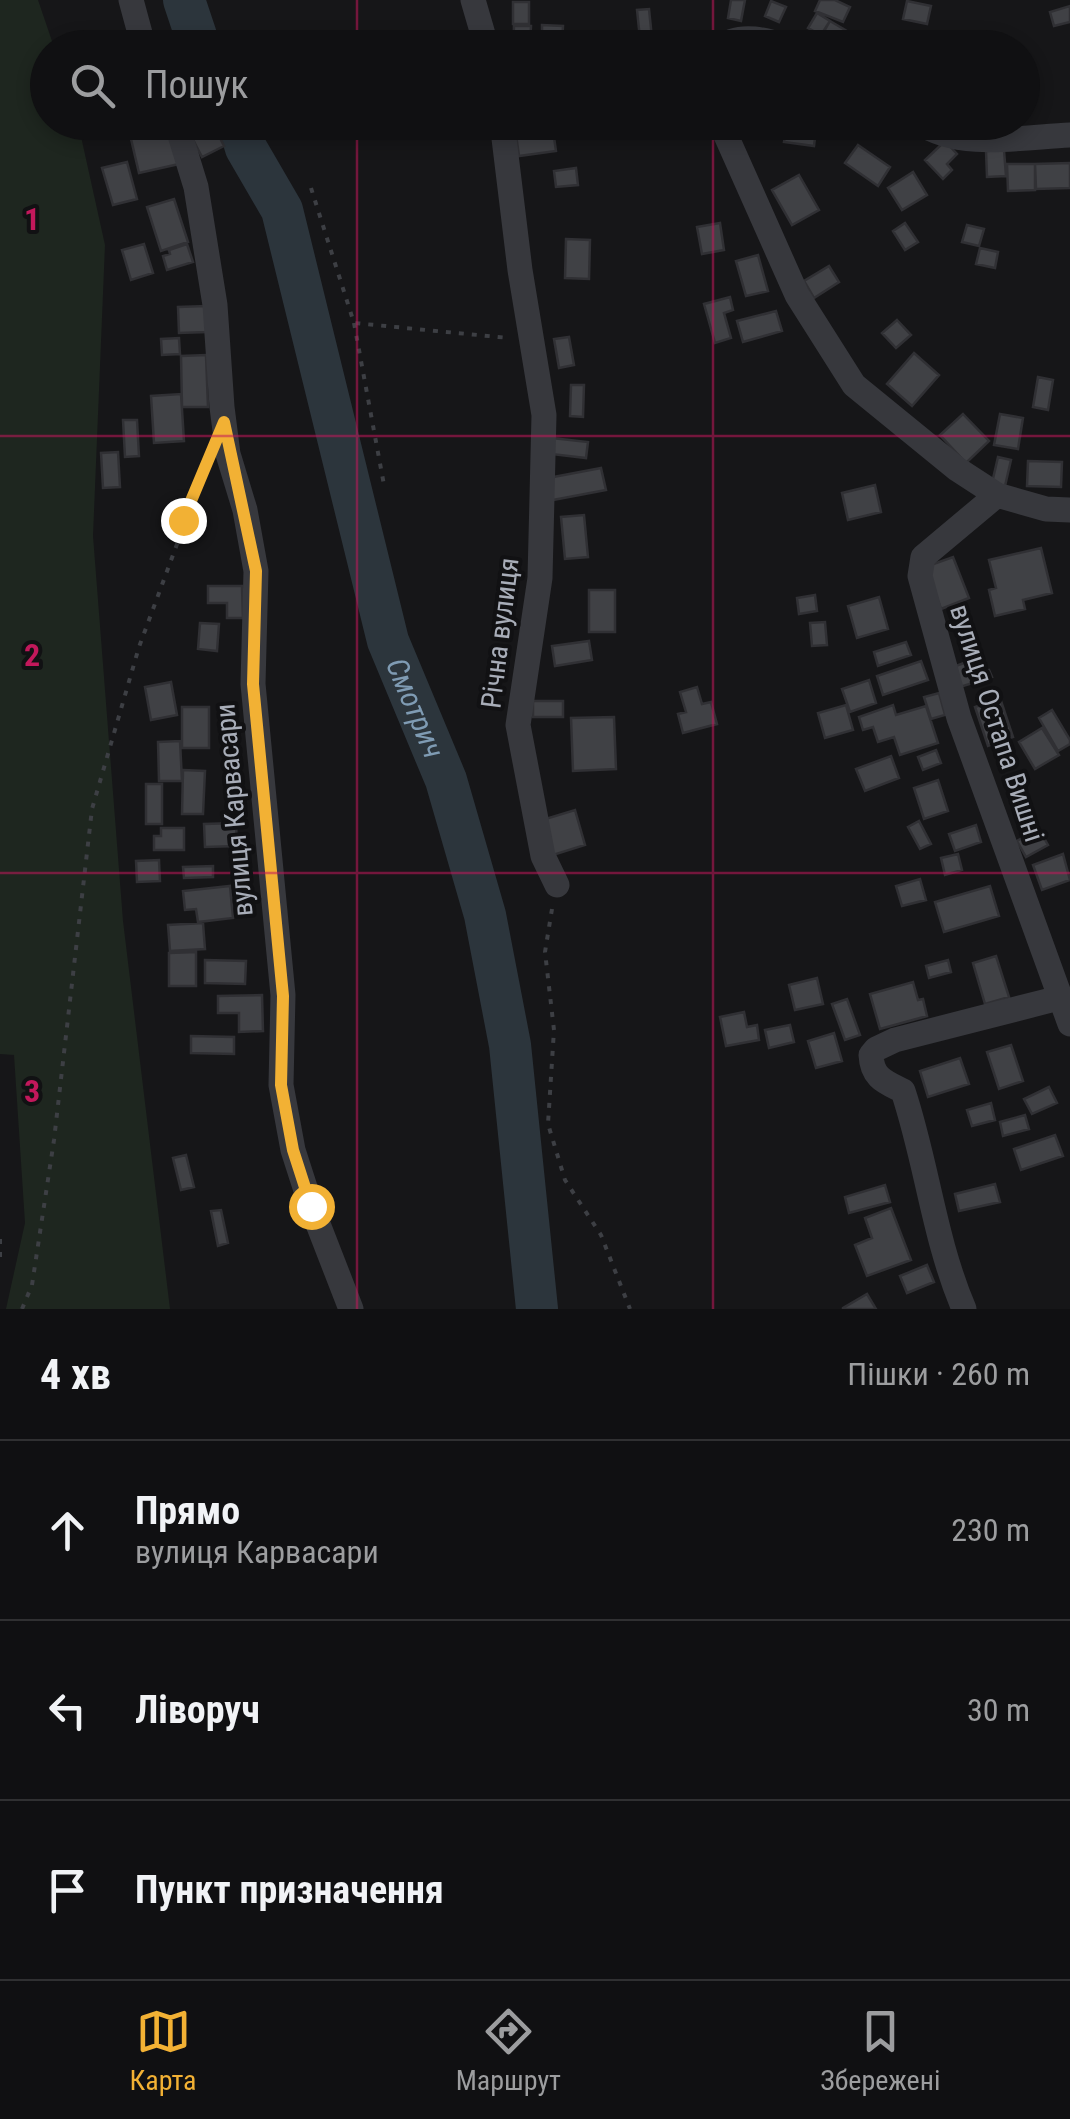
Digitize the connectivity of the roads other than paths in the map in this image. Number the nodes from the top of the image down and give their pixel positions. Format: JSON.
{"nodes":[{"id":1,"x":131,"y":0,"type":"edge"},
{"id":2,"x":473,"y":0,"type":"edge"},
{"id":3,"x":139,"y":30,"type":"edge"},
{"id":4,"x":482,"y":30,"type":"edge"},
{"id":5,"x":1070,"y":135,"type":"edge"},
{"id":6,"x":1040,"y":136,"type":"edge"},
{"id":7,"x":182,"y":140,"type":"edge"},
{"id":8,"x":504,"y":140,"type":"edge"},
{"id":9,"x":728,"y":140,"type":"edge"},
{"id":10,"x":997,"y":495,"type":"junction"},
{"id":11,"x":1070,"y":510,"type":"edge"},
{"id":12,"x":557,"y":885,"type":"road end"},
{"id":13,"x":1059,"y":998,"type":"junction"},
{"id":14,"x":1070,"y":1024,"type":"edge"},
{"id":15,"x":351,"y":1309,"type":"edge"},
{"id":16,"x":964,"y":1309,"type":"edge"}],
"edges":[{"from":1,"to":3,"type":"street"},
{"from":2,"to":4,"type":"street"},
{"from":5,"to":6,"type":"street"},
{"from":7,"to":15,"type":"street","name":"вулиця Карвасари"},
{"from":8,"to":12,"type":"street","name":"Річна вулиця"},
{"from":9,"to":10,"type":"street"},
{"from":10,"to":11,"type":"street"},
{"from":10,"to":13,"type":"street","name":"вулиця Остапа Вишні"},
{"from":13,"to":14,"type":"street","name":"вулиця Остапа Вишні"},
{"from":13,"to":16,"type":"street"}]}
